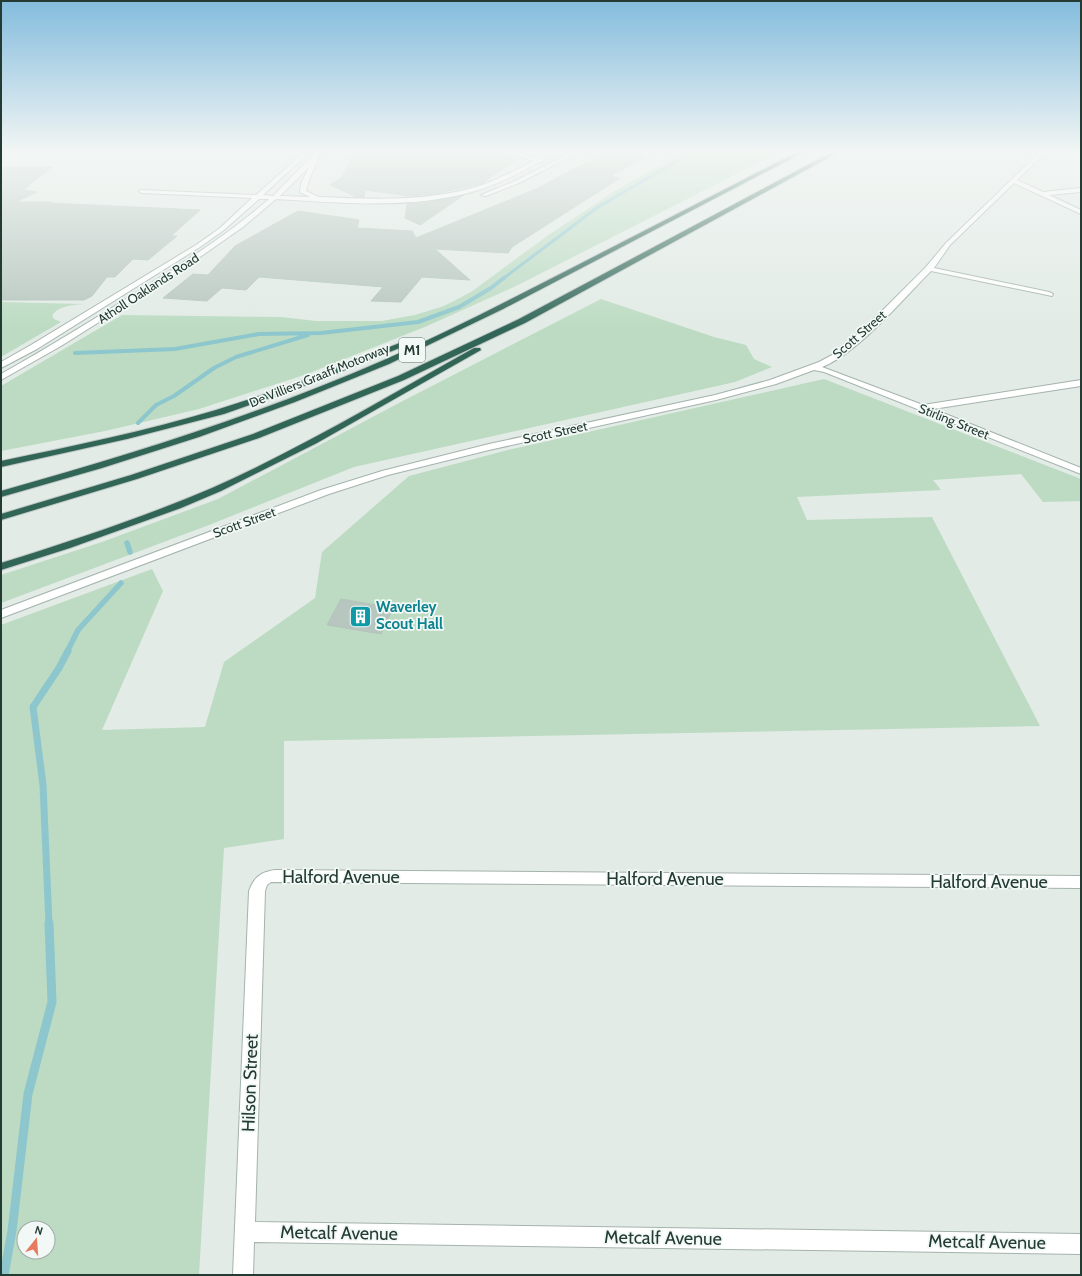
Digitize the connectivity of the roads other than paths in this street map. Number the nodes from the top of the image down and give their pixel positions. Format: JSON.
{"nodes":[{"id":1,"x":241,"y":212,"type":"edge"},
{"id":2,"x":257,"y":212,"type":"edge"},
{"id":3,"x":686,"y":212,"type":"edge"},
{"id":4,"x":725,"y":212,"type":"edge"},
{"id":5,"x":982,"y":212,"type":"edge"},
{"id":6,"x":929,"y":269,"type":"junction"},
{"id":7,"x":1049,"y":294,"type":"dead end"},
{"id":8,"x":522,"y":321,"type":"junction"},
{"id":9,"x":456,"y":330,"type":"junction"},
{"id":10,"x":1,"y":365,"type":"edge"},
{"id":11,"x":820,"y":367,"type":"junction"},
{"id":12,"x":1,"y":377,"type":"edge"},
{"id":13,"x":1081,"y":383,"type":"edge"},
{"id":14,"x":1071,"y":385,"type":"junction"},
{"id":15,"x":1081,"y":391,"type":"edge"},
{"id":16,"x":923,"y":408,"type":"junction"},
{"id":17,"x":1,"y":464,"type":"edge"},
{"id":18,"x":1081,"y":472,"type":"edge"},
{"id":19,"x":1,"y":494,"type":"edge"},
{"id":20,"x":1,"y":517,"type":"edge"},
{"id":21,"x":1,"y":566,"type":"edge"},
{"id":22,"x":1,"y":614,"type":"edge"},
{"id":23,"x":1081,"y":882,"type":"edge"},
{"id":24,"x":257,"y":891,"type":"joint"},
{"id":25,"x":245,"y":1232,"type":"junction"},
{"id":26,"x":1081,"y":1244,"type":"edge"},
{"id":27,"x":243,"y":1275,"type":"edge"}],
"edges":[{"from":1,"to":10,"type":"street","name":"Atholl Oaklands Road"},
{"from":2,"to":12,"type":"street","name":"Atholl Oaklands Road"},
{"from":3,"to":9,"type":"highway","name":"De Villiers Graaff Motorway","number":"M1"},
{"from":4,"to":8,"type":"highway","number":"M1"},
{"from":5,"to":6,"type":"street","name":"Scott Street"},
{"from":6,"to":7,"type":"street"},
{"from":6,"to":11,"type":"street","name":"Scott Street"},
{"from":8,"to":20,"type":"highway","number":"M1"},
{"from":8,"to":21,"type":"highway"},
{"from":9,"to":17,"type":"highway"},
{"from":9,"to":19,"type":"highway","name":"De Villiers Graaff Motorway","number":"M1"},
{"from":11,"to":16,"type":"street","name":"Stirling Street"},
{"from":11,"to":22,"type":"street","name":"Scott Street"},
{"from":13,"to":14,"type":"street"},
{"from":14,"to":15,"type":"street"},
{"from":14,"to":16,"type":"street"},
{"from":16,"to":18,"type":"street","name":"Stirling Street"},
{"from":23,"to":24,"type":"street","name":"Halford Avenue"},
{"from":24,"to":25,"type":"street","name":"Hilson Street"},
{"from":25,"to":26,"type":"street","name":"Metcalf Avenue"},
{"from":25,"to":27,"type":"street","name":"Hilson Street"}]}
